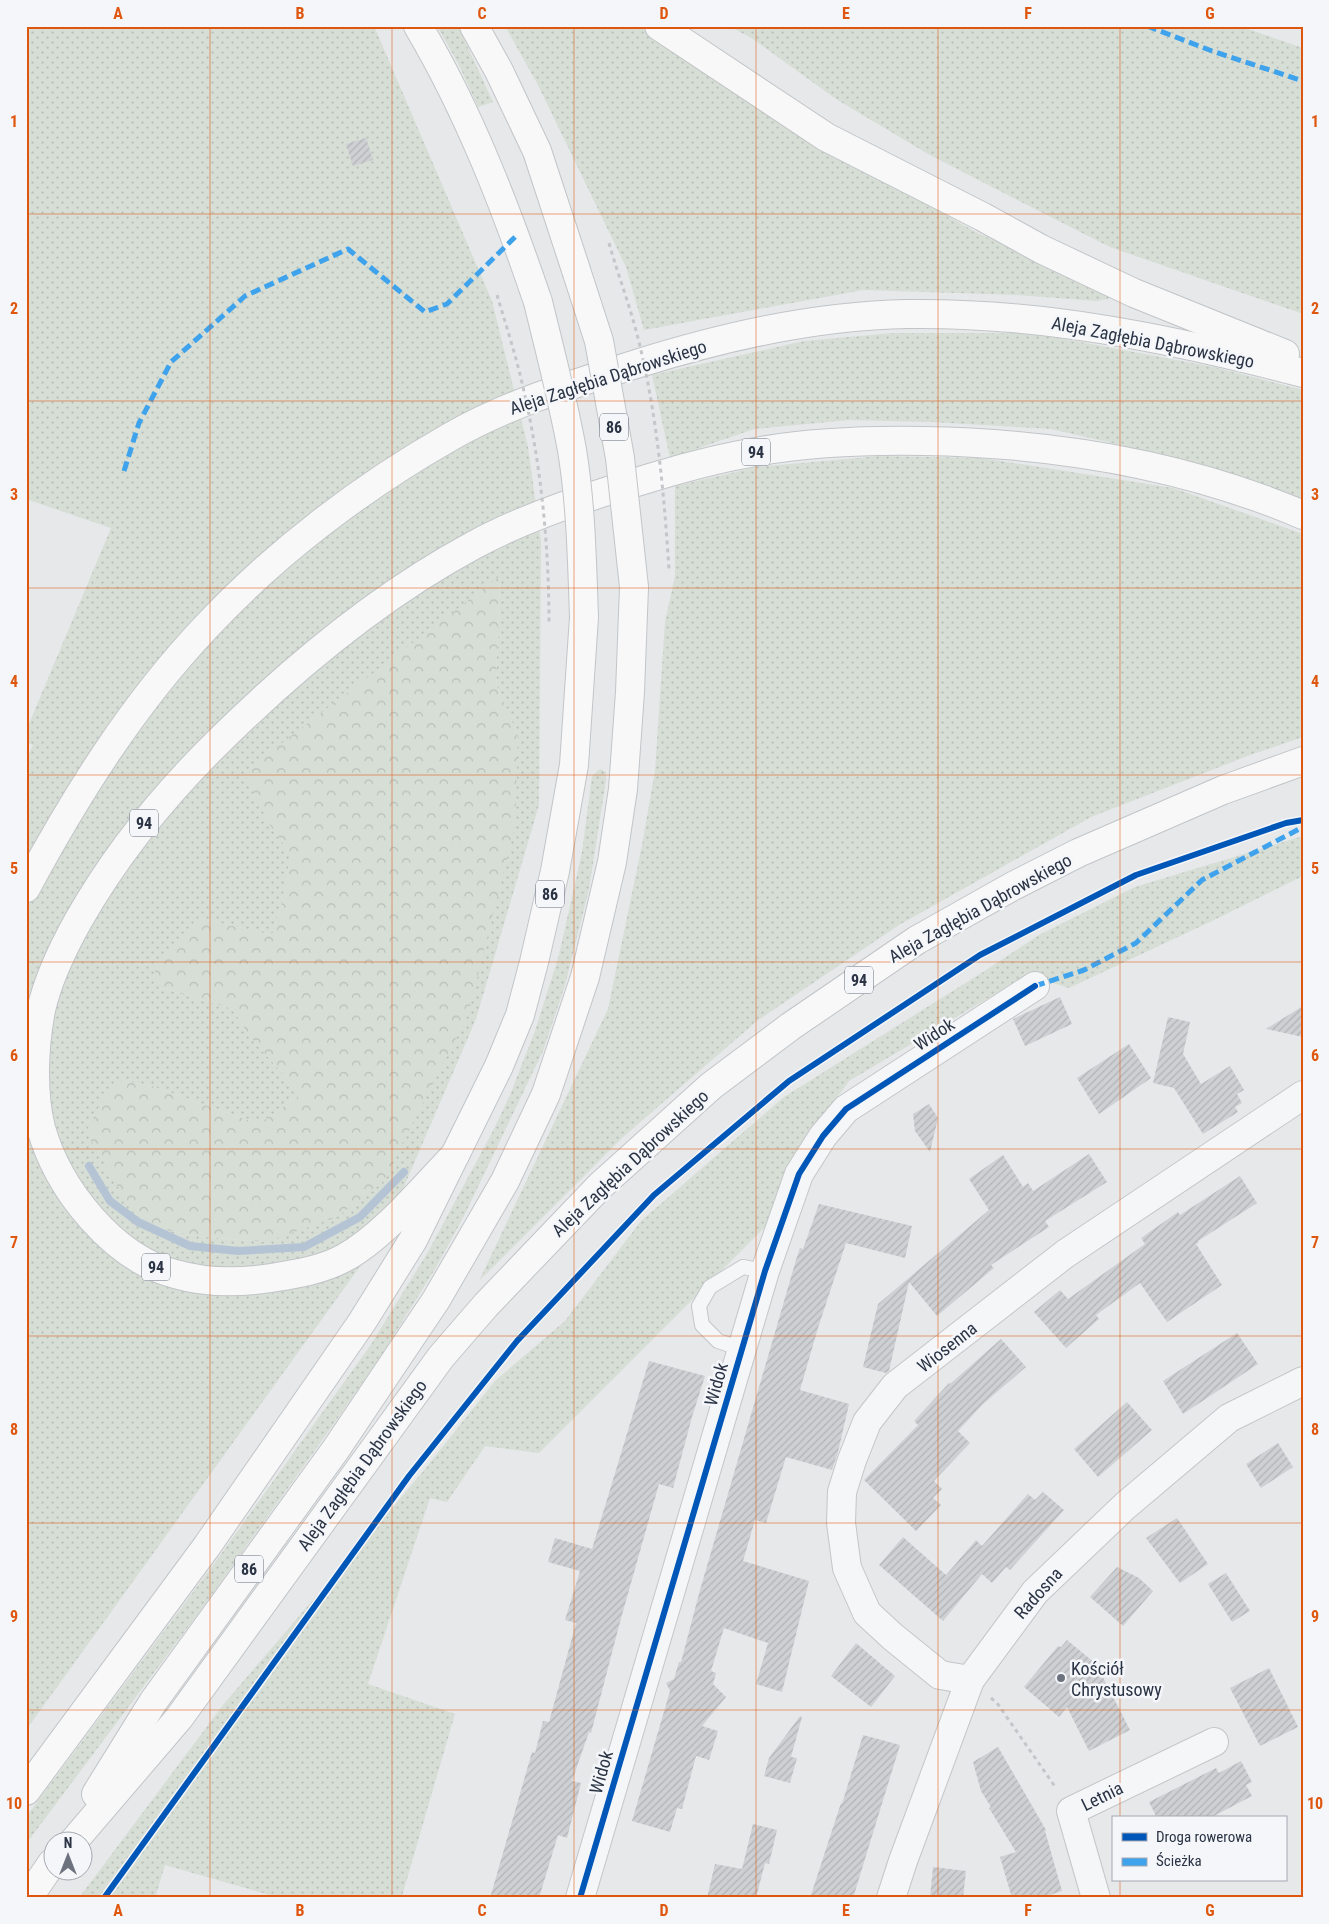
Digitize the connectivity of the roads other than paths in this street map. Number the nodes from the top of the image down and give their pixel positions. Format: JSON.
{"nodes":[{"id":1,"x":418,"y":26,"type":"edge"},
{"id":2,"x":474,"y":26,"type":"edge"},
{"id":3,"x":659,"y":26,"type":"edge"},
{"id":4,"x":1303,"y":362,"type":"edge"},
{"id":5,"x":1303,"y":373,"type":"edge"},
{"id":6,"x":1303,"y":515,"type":"edge"},
{"id":7,"x":1303,"y":762,"type":"edge"},
{"id":8,"x":26,"y":888,"type":"edge"},
{"id":9,"x":1035,"y":986,"type":"dead end"},
{"id":10,"x":1303,"y":1095,"type":"edge"},
{"id":11,"x":455,"y":1155,"type":"junction"},
{"id":12,"x":765,"y":1271,"type":"junction"},
{"id":13,"x":742,"y":1349,"type":"junction"},
{"id":14,"x":1303,"y":1381,"type":"edge"},
{"id":15,"x":970,"y":1680,"type":"junction"},
{"id":16,"x":1214,"y":1742,"type":"dead end"},
{"id":17,"x":26,"y":1791,"type":"edge"},
{"id":18,"x":72,"y":1832,"type":"edge"},
{"id":19,"x":82,"y":1832,"type":"edge"},
{"id":20,"x":42,"y":1879,"type":"edge"},
{"id":21,"x":28,"y":1898,"type":"edge"},
{"id":22,"x":580,"y":1898,"type":"edge"},
{"id":23,"x":891,"y":1898,"type":"edge"},
{"id":24,"x":1096,"y":1898,"type":"edge"}],
"edges":[{"from":1,"to":11,"type":"main road","number":"86","bridge":true},
{"from":2,"to":18,"type":"main road","number":"86","bridge":true},
{"from":3,"to":4,"type":"main road"},
{"from":5,"to":8,"type":"main road","name":"Aleja Zagłębia Dąbrowskiego"},
{"from":6,"to":11,"type":"main road","number":"94"},
{"from":7,"to":19,"type":"main road","name":"Aleja Zagłębia Dąbrowskiego","number":"94"},
{"from":9,"to":12,"type":"street","name":"Widok"},
{"from":10,"to":15,"type":"street","name":"Wiosenna"},
{"from":11,"to":17,"type":"main road","number":"86"},
{"from":12,"to":13,"type":"street","name":"Widok"},
{"from":12,"to":13,"type":"lane"},
{"from":13,"to":22,"type":"street","name":"Widok"},
{"from":14,"to":15,"type":"street","name":"Radosna"},
{"from":15,"to":23,"type":"street","name":"Radosna"},
{"from":16,"to":24,"type":"street","name":"Letnia"},
{"from":20,"to":21,"type":"main road"}]}
